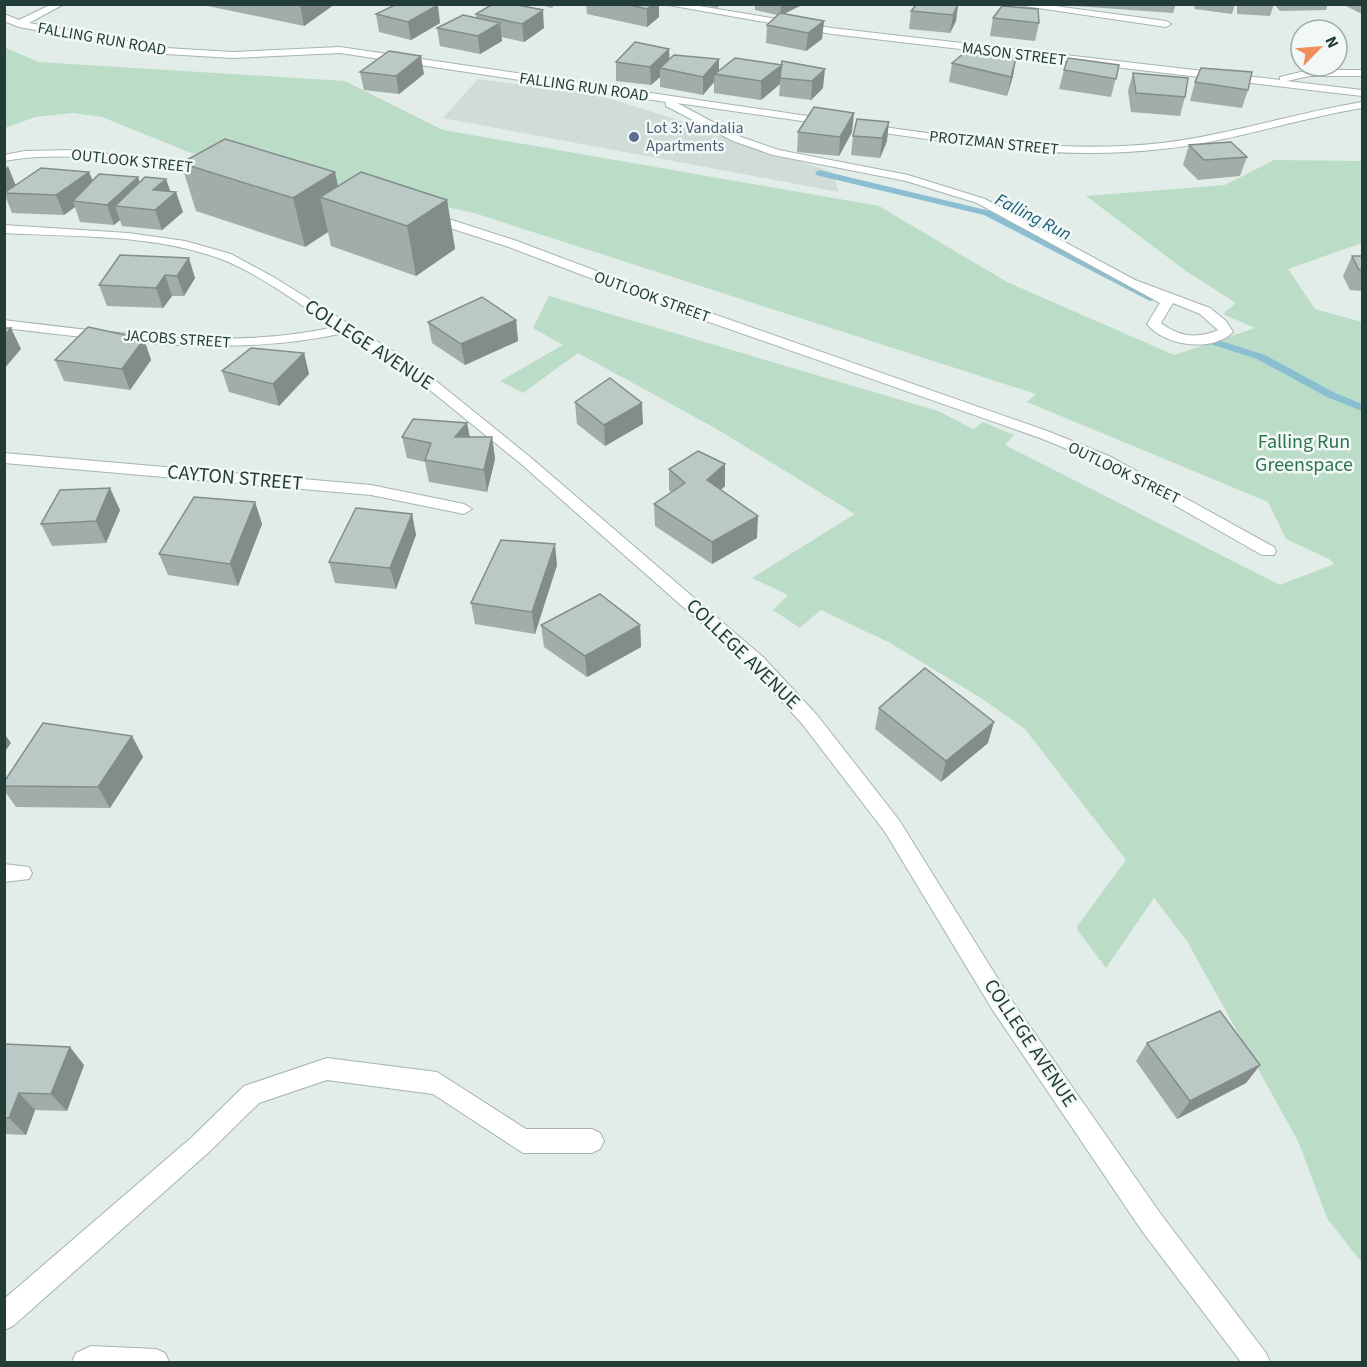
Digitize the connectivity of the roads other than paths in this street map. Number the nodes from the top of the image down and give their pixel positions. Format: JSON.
{"nodes":[{"id":1,"x":60,"y":4,"type":"edge"},
{"id":2,"x":667,"y":4,"type":"edge"},
{"id":3,"x":1015,"y":4,"type":"edge"},
{"id":4,"x":4,"y":17,"type":"edge"},
{"id":5,"x":19,"y":24,"type":"junction"},
{"id":6,"x":1166,"y":24,"type":"dead end"},
{"id":7,"x":1362,"y":73,"type":"edge"},
{"id":8,"x":1270,"y":82,"type":"junction"},
{"id":9,"x":1362,"y":93,"type":"edge"},
{"id":10,"x":661,"y":99,"type":"junction"},
{"id":11,"x":1362,"y":105,"type":"edge"},
{"id":12,"x":4,"y":158,"type":"edge"},
{"id":13,"x":225,"y":171,"type":"edge"},
{"id":14,"x":420,"y":214,"type":"edge"},
{"id":15,"x":4,"y":229,"type":"edge"},
{"id":16,"x":1130,"y":283,"type":"junction"},
{"id":17,"x":4,"y":324,"type":"edge"},
{"id":18,"x":349,"y":328,"type":"junction"},
{"id":19,"x":4,"y":458,"type":"edge"},
{"id":20,"x":464,"y":509,"type":"dead end"},
{"id":21,"x":1268,"y":551,"type":"dead end"},
{"id":22,"x":592,"y":1141,"type":"dead end"},
{"id":23,"x":4,"y":1317,"type":"edge"},
{"id":24,"x":85,"y":1362,"type":"edge"},
{"id":25,"x":156,"y":1362,"type":"edge"},
{"id":26,"x":1257,"y":1362,"type":"edge"}],
"edges":[{"from":1,"to":5,"type":"street"},
{"from":2,"to":8,"type":"street","name":"MASON STREET"},
{"from":3,"to":6,"type":"street"},
{"from":4,"to":5,"type":"street","name":"FALLING RUN ROAD"},
{"from":5,"to":10,"type":"street","name":"FALLING RUN ROAD"},
{"from":7,"to":8,"type":"street"},
{"from":8,"to":9,"type":"street","name":"MASON STREET"},
{"from":10,"to":11,"type":"street","name":"PROTZMAN STREET"},
{"from":10,"to":16,"type":"street","name":"FALLING RUN ROAD"},
{"from":12,"to":13,"type":"street","name":"OUTLOOK STREET"},
{"from":14,"to":21,"type":"street","name":"OUTLOOK STREET"},
{"from":15,"to":18,"type":"street","name":"COLLEGE AVENUE"},
{"from":16,"to":16,"type":"street","name":"FALLING RUN ROAD"},
{"from":17,"to":18,"type":"street","name":"JACOBS STREET"},
{"from":18,"to":26,"type":"street","name":"COLLEGE AVENUE"},
{"from":19,"to":20,"type":"street","name":"CAYTON STREET"},
{"from":22,"to":23,"type":"street"},
{"from":24,"to":25,"type":"street"}]}
